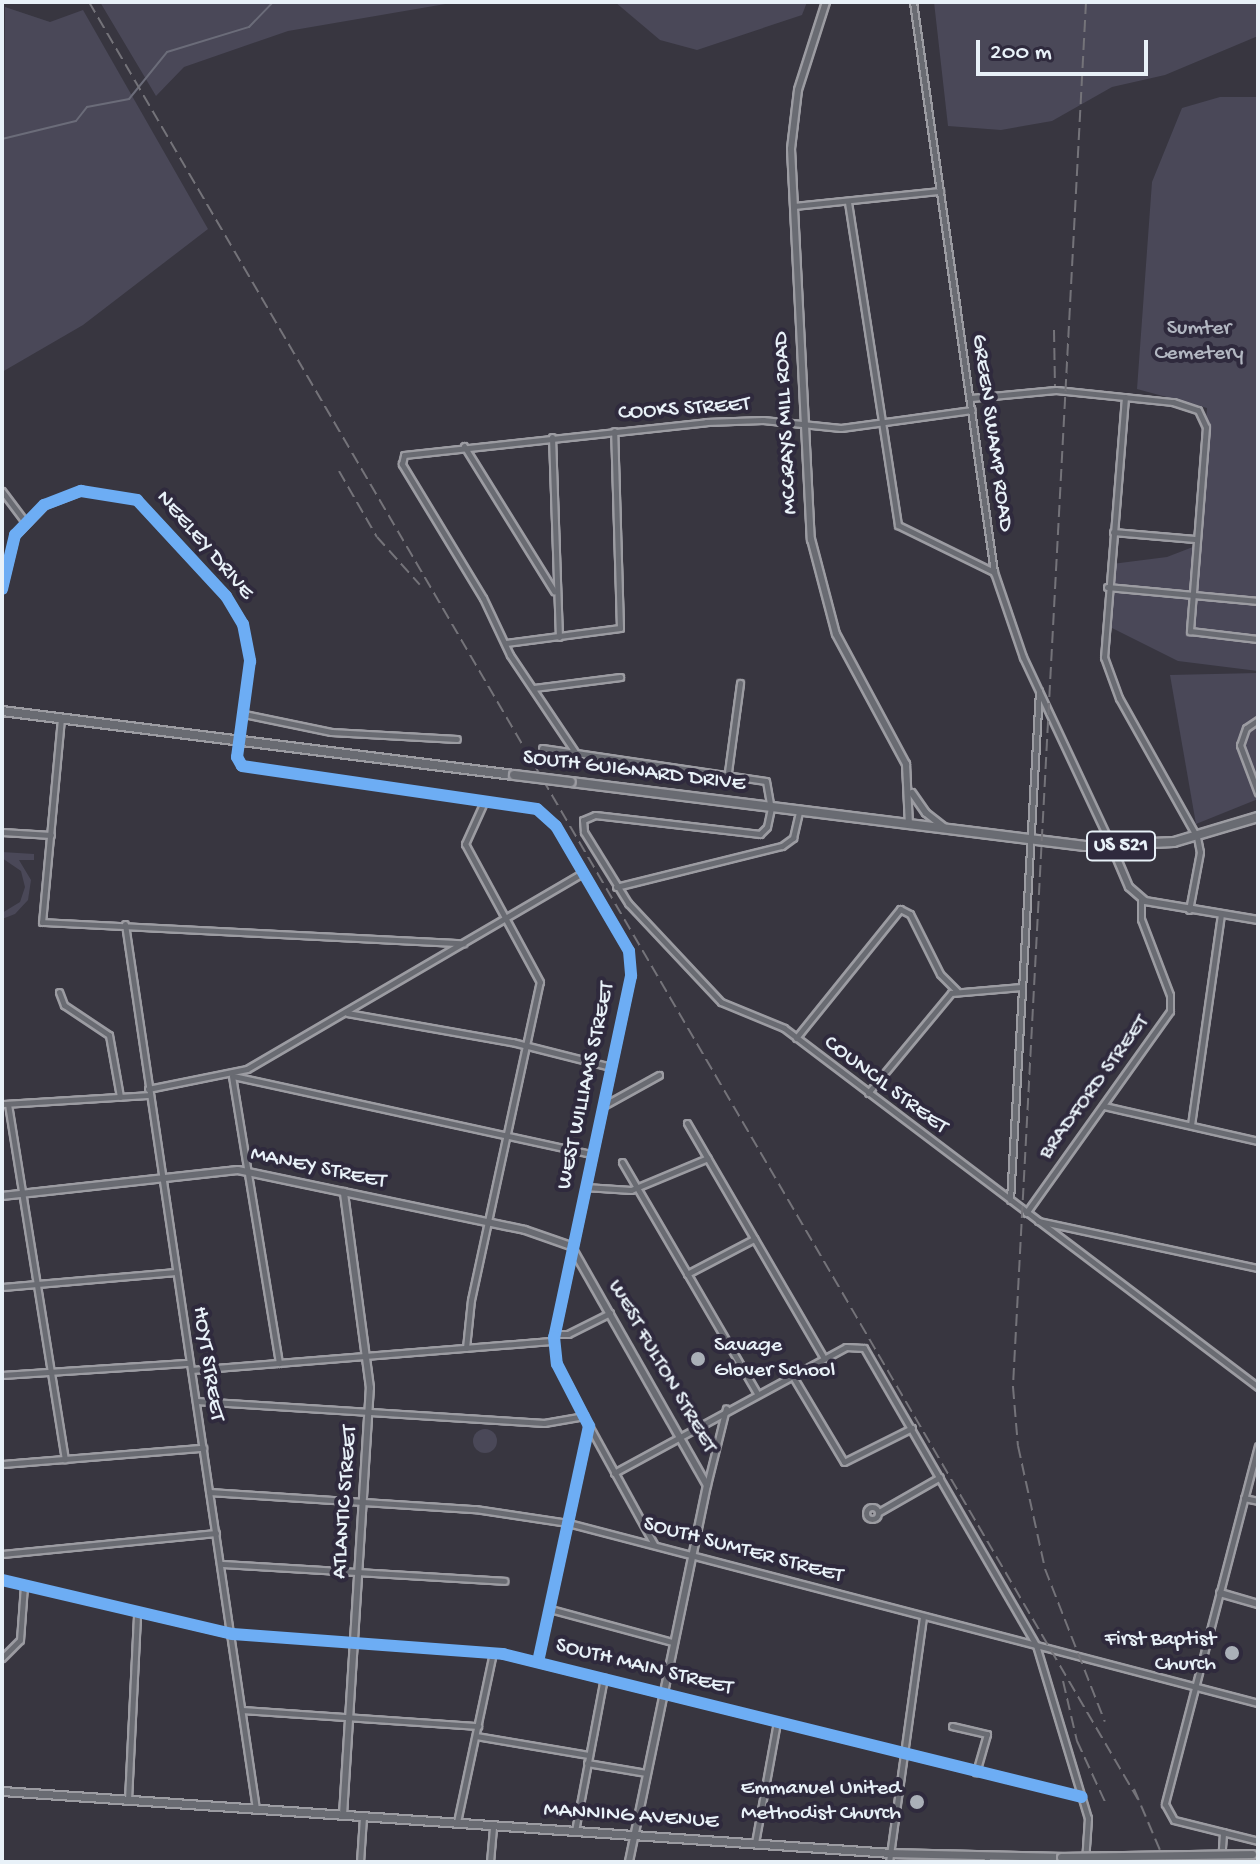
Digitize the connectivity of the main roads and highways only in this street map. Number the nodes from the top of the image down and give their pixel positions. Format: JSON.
{"nodes":[{"id":1,"x":2,"y":711,"type":"edge"},
{"id":2,"x":1258,"y":817,"type":"edge"},
{"id":3,"x":2,"y":1791,"type":"edge"},
{"id":4,"x":1255,"y":1854,"type":"edge"},
{"id":5,"x":987,"y":1860,"type":"edge"}],
"edges":[{"from":1,"to":2,"type":"highway","name":"SOUTH GUIGNARD DRIVE","number":"US 521","bridge":true},
{"from":3,"to":5,"type":"main road","name":"MANNING AVENUE"},
{"from":4,"to":5,"type":"main road","name":"MANNING AVENUE","bridge":true}]}
